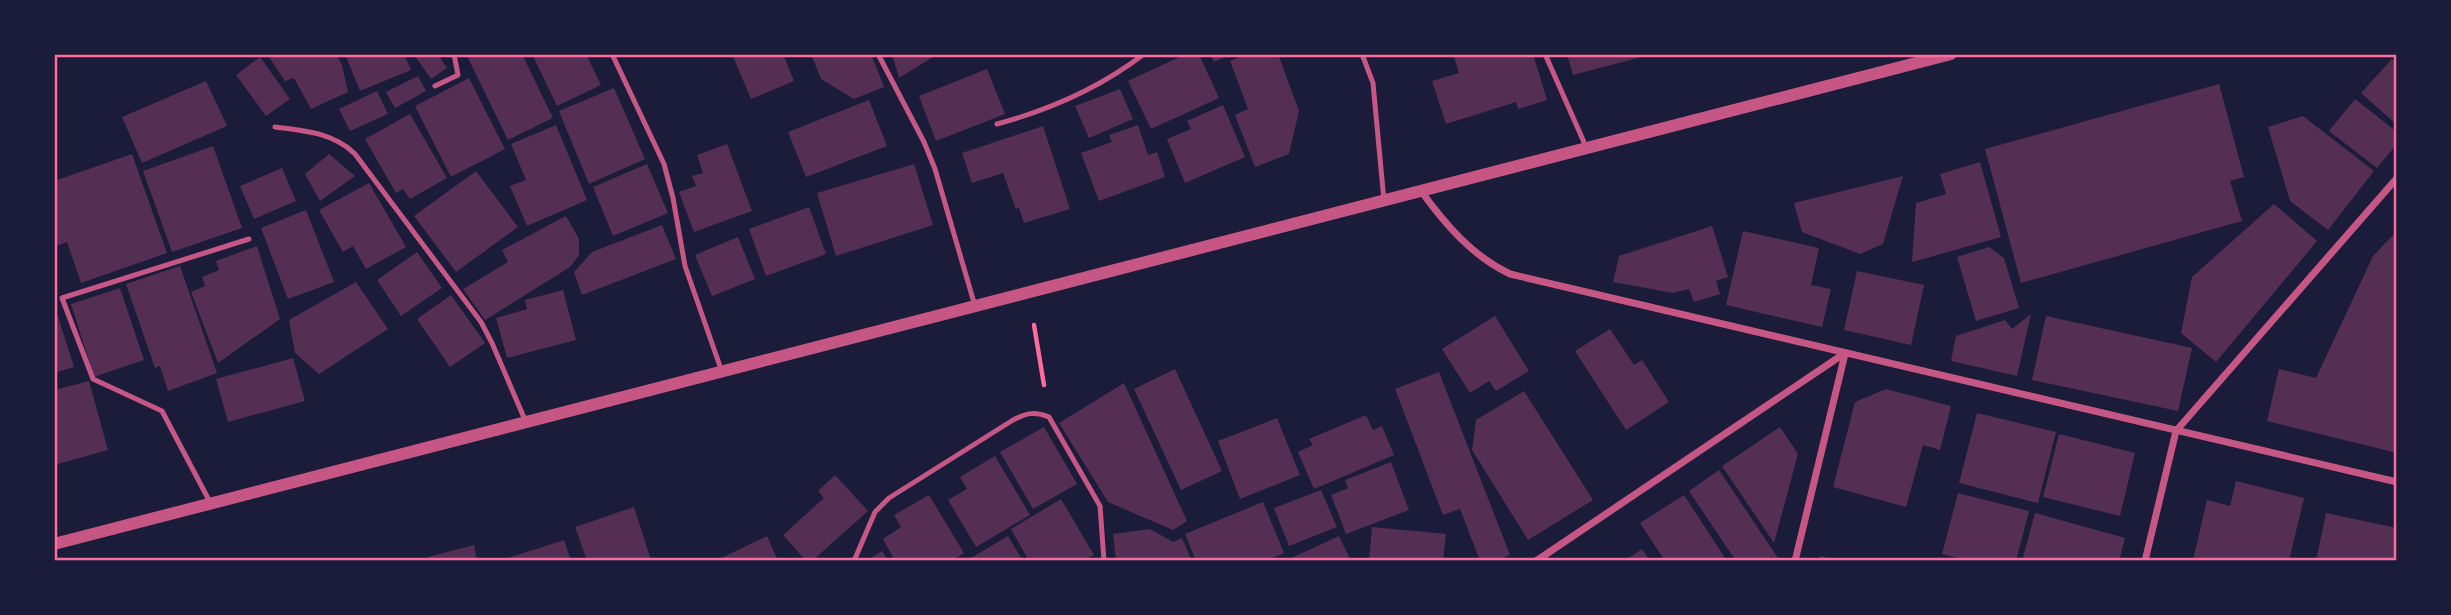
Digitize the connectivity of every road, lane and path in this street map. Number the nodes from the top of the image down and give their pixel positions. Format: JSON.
{"nodes":[{"id":1,"x":454,"y":54,"type":"edge"},
{"id":2,"x":612,"y":54,"type":"edge"},
{"id":3,"x":878,"y":54,"type":"edge"},
{"id":4,"x":1144,"y":54,"type":"edge"},
{"id":5,"x":1362,"y":54,"type":"edge"},
{"id":6,"x":1545,"y":54,"type":"edge"},
{"id":7,"x":1951,"y":54,"type":"edge"},
{"id":8,"x":435,"y":86,"type":"dead end"},
{"id":9,"x":997,"y":124,"type":"dead end"},
{"id":10,"x":275,"y":127,"type":"dead end"},
{"id":11,"x":1587,"y":149,"type":"junction"},
{"id":12,"x":2397,"y":178,"type":"edge"},
{"id":13,"x":1421,"y":191,"type":"junction"},
{"id":14,"x":1384,"y":201,"type":"junction"},
{"id":15,"x":248,"y":239,"type":"dead end"},
{"id":16,"x":1028,"y":293,"type":"junction"},
{"id":17,"x":975,"y":306,"type":"junction"},
{"id":18,"x":1845,"y":353,"type":"junction"},
{"id":19,"x":722,"y":372,"type":"junction"},
{"id":20,"x":1044,"y":382,"type":"dead end"},
{"id":21,"x":526,"y":423,"type":"junction"},
{"id":22,"x":2176,"y":431,"type":"junction"},
{"id":23,"x":2397,"y":482,"type":"edge"},
{"id":24,"x":211,"y":504,"type":"junction"},
{"id":25,"x":54,"y":544,"type":"edge"},
{"id":26,"x":854,"y":561,"type":"edge"},
{"id":27,"x":1104,"y":561,"type":"edge"},
{"id":28,"x":1536,"y":561,"type":"edge"},
{"id":29,"x":1795,"y":561,"type":"edge"},
{"id":30,"x":2145,"y":561,"type":"edge"}],
"edges":[{"from":1,"to":8,"type":"lane"},
{"from":2,"to":19,"type":"lane"},
{"from":3,"to":17,"type":"lane"},
{"from":4,"to":9,"type":"lane"},
{"from":5,"to":14,"type":"lane"},
{"from":6,"to":11,"type":"lane"},
{"from":7,"to":11,"type":"street"},
{"from":10,"to":21,"type":"lane"},
{"from":11,"to":13,"type":"street"},
{"from":12,"to":22,"type":"street"},
{"from":13,"to":14,"type":"street"},
{"from":13,"to":18,"type":"street"},
{"from":14,"to":16,"type":"street"},
{"from":15,"to":24,"type":"lane"},
{"from":16,"to":17,"type":"street"},
{"from":16,"to":20,"type":"path"},
{"from":17,"to":19,"type":"street"},
{"from":18,"to":22,"type":"street"},
{"from":18,"to":28,"type":"street"},
{"from":18,"to":29,"type":"street"},
{"from":19,"to":21,"type":"street"},
{"from":21,"to":24,"type":"street"},
{"from":22,"to":23,"type":"street"},
{"from":22,"to":30,"type":"street"},
{"from":24,"to":25,"type":"street"},
{"from":26,"to":27,"type":"lane"}]}
